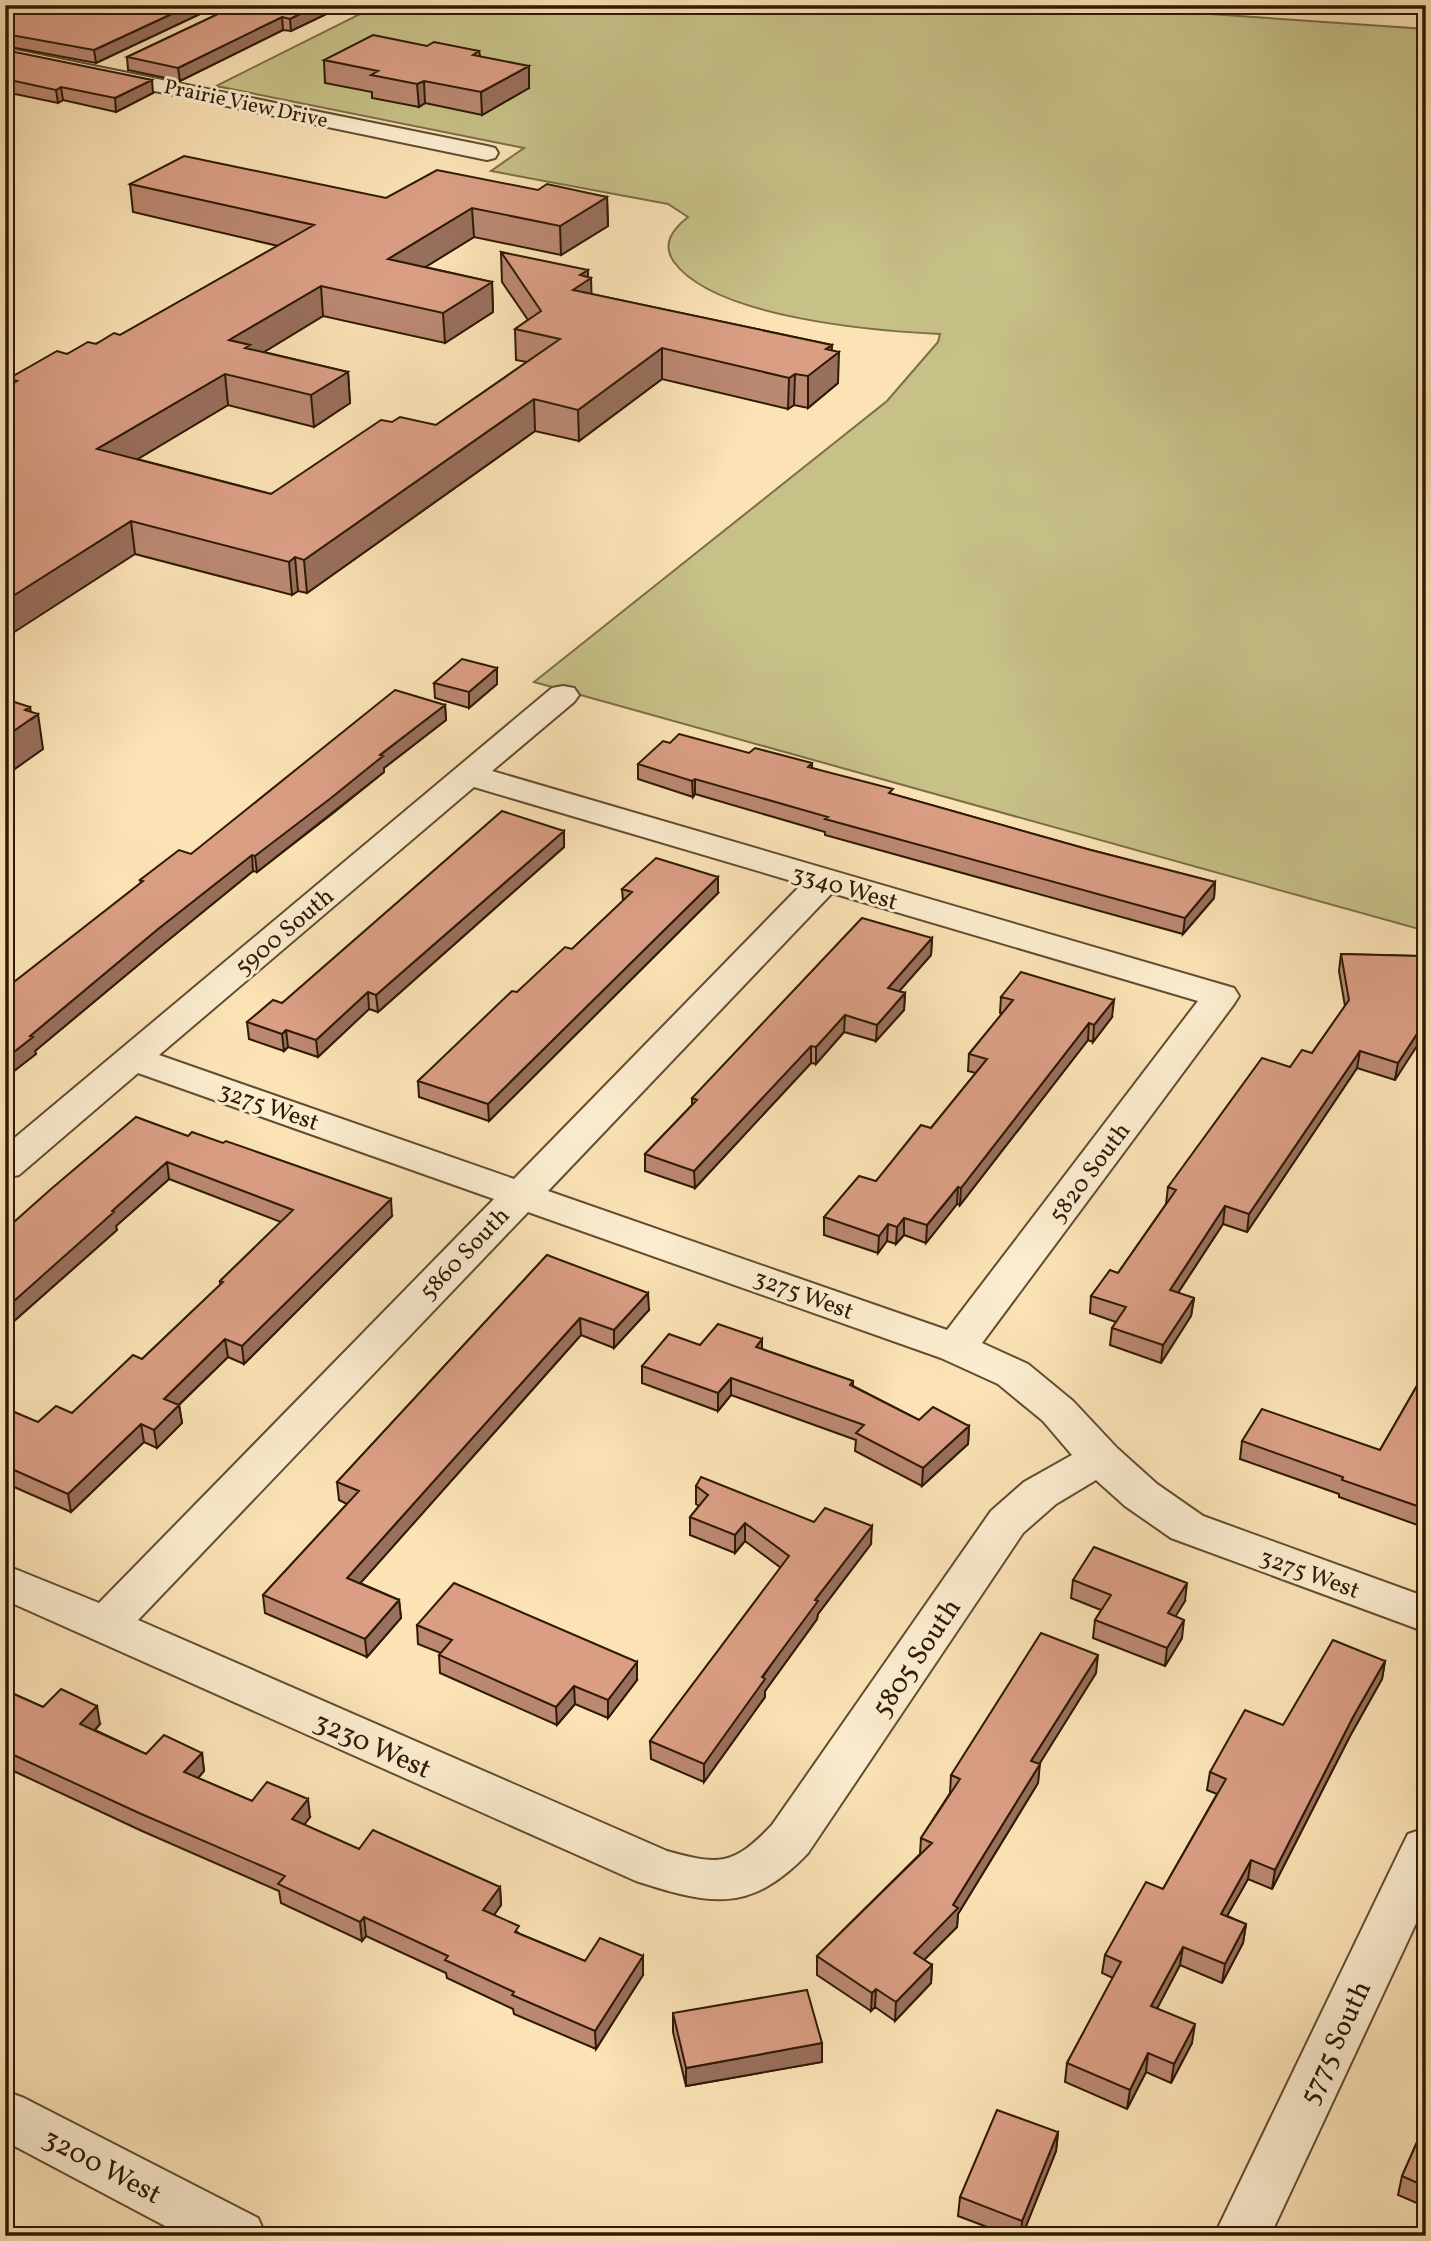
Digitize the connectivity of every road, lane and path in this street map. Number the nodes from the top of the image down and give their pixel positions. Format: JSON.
{"nodes":[{"id":1,"x":1413,"y":5,"type":"edge"},
{"id":2,"x":1426,"y":6,"type":"edge"},
{"id":3,"x":5,"y":54,"type":"edge"},
{"id":4,"x":130,"y":58,"type":"edge"},
{"id":5,"x":99,"y":73,"type":"junction"},
{"id":6,"x":487,"y":153,"type":"dead end"},
{"id":7,"x":563,"y":695,"type":"dead end"},
{"id":8,"x":469,"y":775,"type":"junction"},
{"id":9,"x":824,"y":881,"type":"junction"},
{"id":10,"x":1221,"y":996,"type":"joint"},
{"id":11,"x":133,"y":1059,"type":"junction"},
{"id":12,"x":5,"y":1166,"type":"edge"},
{"id":13,"x":522,"y":1193,"type":"junction"},
{"id":14,"x":956,"y":1348,"type":"junction"},
{"id":15,"x":1101,"y":1459,"type":"junction"},
{"id":16,"x":5,"y":1581,"type":"edge"},
{"id":17,"x":1426,"y":1615,"type":"edge"},
{"id":18,"x":105,"y":1626,"type":"junction"},
{"id":19,"x":1426,"y":1848,"type":"edge"},
{"id":20,"x":747,"y":1877,"type":"joint"},
{"id":21,"x":5,"y":2114,"type":"edge"},
{"id":22,"x":238,"y":2236,"type":"edge"},
{"id":23,"x":1242,"y":2236,"type":"edge"}],
"edges":[{"from":1,"to":2,"type":"highway"},
{"from":3,"to":5,"type":"street","name":"Prairie View Drive"},
{"from":4,"to":5,"type":"street"},
{"from":5,"to":6,"type":"street","name":"Prairie View Drive"},
{"from":7,"to":8,"type":"street","name":"5900 South"},
{"from":8,"to":9,"type":"street","name":"3340 West"},
{"from":8,"to":11,"type":"street","name":"5900 South"},
{"from":9,"to":10,"type":"street","name":"3340 West"},
{"from":9,"to":13,"type":"street","name":"5860 South"},
{"from":10,"to":14,"type":"street","name":"5820 South"},
{"from":11,"to":12,"type":"street","name":"5900 South"},
{"from":11,"to":13,"type":"street","name":"3275 West"},
{"from":13,"to":14,"type":"street","name":"3275 West"},
{"from":13,"to":18,"type":"street","name":"5860 South"},
{"from":14,"to":15,"type":"street","name":"3275 West"},
{"from":15,"to":17,"type":"street","name":"3275 West"},
{"from":15,"to":20,"type":"street","name":"5805 South"},
{"from":16,"to":18,"type":"street","name":"3230 West"},
{"from":18,"to":20,"type":"street","name":"3230 West"},
{"from":19,"to":23,"type":"street","name":"5775 South"},
{"from":21,"to":22,"type":"street","name":"3200 West"}]}
